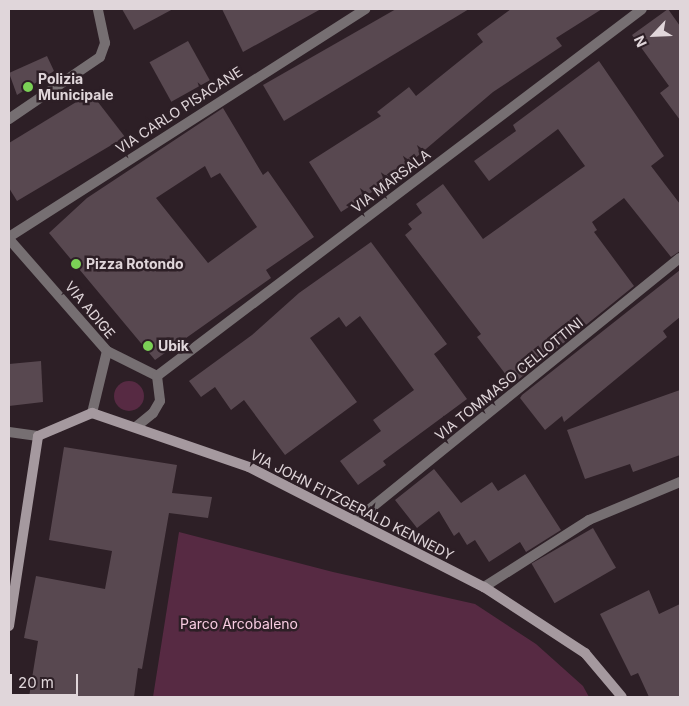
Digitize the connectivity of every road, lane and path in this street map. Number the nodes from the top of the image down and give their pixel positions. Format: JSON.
{"nodes":[{"id":1,"x":98,"y":9,"type":"edge"},
{"id":2,"x":365,"y":9,"type":"edge"},
{"id":3,"x":642,"y":9,"type":"edge"},
{"id":4,"x":9,"y":119,"type":"edge"},
{"id":5,"x":9,"y":238,"type":"edge"},
{"id":6,"x":680,"y":258,"type":"edge"},
{"id":7,"x":107,"y":351,"type":"junction"},
{"id":8,"x":157,"y":376,"type":"junction"},
{"id":9,"x":92,"y":413,"type":"junction"},
{"id":10,"x":136,"y":427,"type":"junction"},
{"id":11,"x":9,"y":432,"type":"edge"},
{"id":12,"x":38,"y":436,"type":"junction"},
{"id":13,"x":680,"y":482,"type":"edge"},
{"id":14,"x":355,"y":520,"type":"junction"},
{"id":15,"x":484,"y":587,"type":"junction"},
{"id":16,"x":9,"y":626,"type":"edge"},
{"id":17,"x":622,"y":697,"type":"edge"}],
"edges":[{"from":1,"to":4,"type":"street"},
{"from":2,"to":5,"type":"street","name":"VIA CARLO PISACANE"},
{"from":3,"to":8,"type":"street","name":"VIA MARSALA"},
{"from":5,"to":7,"type":"street","name":"VIA ADIGE"},
{"from":6,"to":14,"type":"street","name":"VIA TOMMASO CELLOTTINI"},
{"from":7,"to":8,"type":"street"},
{"from":7,"to":9,"type":"street","name":"VIA ADIGE"},
{"from":8,"to":10,"type":"street"},
{"from":9,"to":10,"type":"street","name":"VIA JOHN FITZGERALD KENNEDY"},
{"from":9,"to":12,"type":"street"},
{"from":10,"to":14,"type":"street","name":"VIA JOHN FITZGERALD KENNEDY"},
{"from":11,"to":12,"type":"street"},
{"from":12,"to":16,"type":"street"},
{"from":13,"to":15,"type":"street"},
{"from":14,"to":15,"type":"street","name":"VIA JOHN FITZGERALD KENNEDY"},
{"from":15,"to":17,"type":"street","name":"VIA JOHN FITZGERALD KENNEDY"}]}
